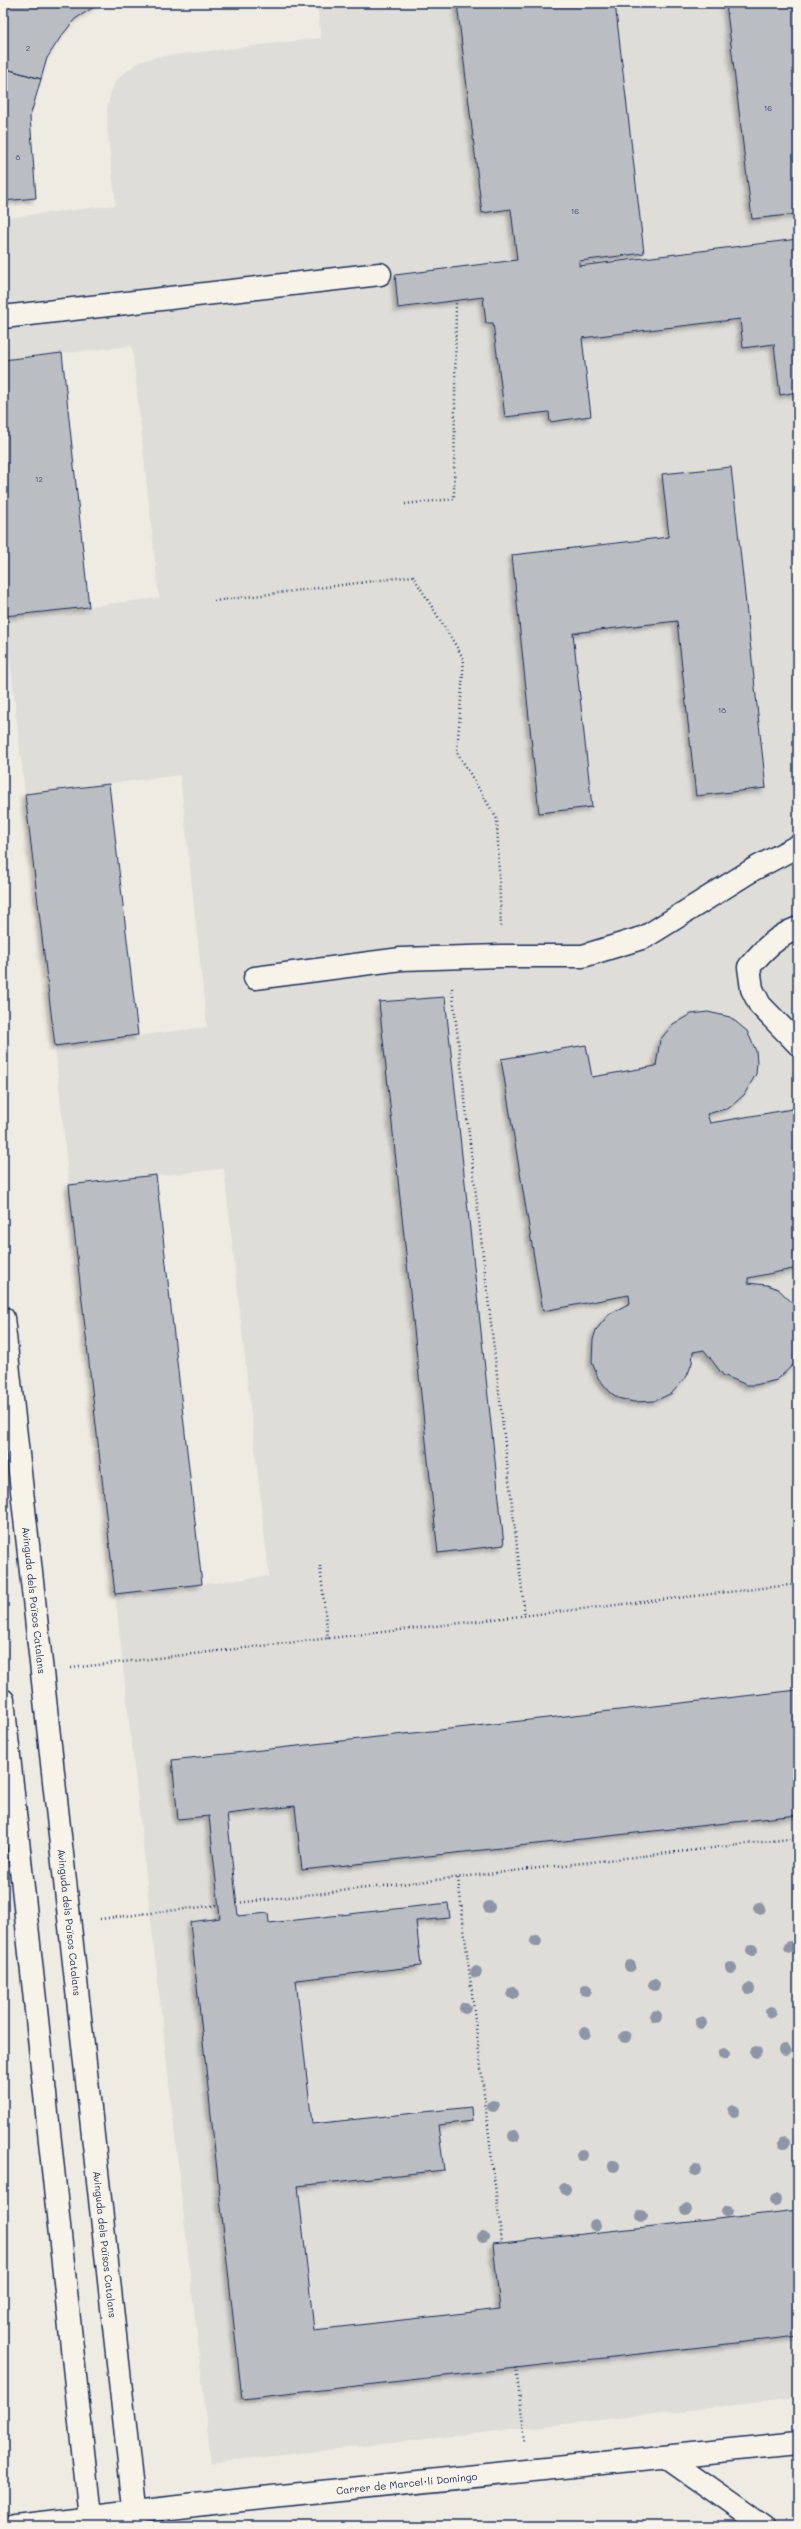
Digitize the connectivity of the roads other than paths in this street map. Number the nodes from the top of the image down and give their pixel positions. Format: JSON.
{"nodes":[{"id":1,"x":380,"y":274,"type":"dead end"},
{"id":2,"x":3,"y":317,"type":"edge"},
{"id":3,"x":798,"y":846,"type":"edge"},
{"id":4,"x":798,"y":928,"type":"edge"},
{"id":5,"x":255,"y":978,"type":"dead end"},
{"id":6,"x":798,"y":1044,"type":"edge"},
{"id":7,"x":3,"y":1318,"type":"edge"},
{"id":8,"x":3,"y":1700,"type":"edge"},
{"id":9,"x":798,"y":2444,"type":"edge"},
{"id":10,"x":666,"y":2457,"type":"junction"},
{"id":11,"x":135,"y":2519,"type":"edge"},
{"id":12,"x":90,"y":2521,"type":"edge"},
{"id":13,"x":15,"y":2526,"type":"edge"},
{"id":14,"x":764,"y":2526,"type":"edge"}],
"edges":[{"from":1,"to":2,"type":"street"},
{"from":3,"to":5,"type":"street"},
{"from":4,"to":6,"type":"street"},
{"from":7,"to":11,"type":"street","name":"Avinguda dels Països Catalans"},
{"from":8,"to":12,"type":"street"},
{"from":9,"to":10,"type":"street","name":"Carrer de Marcel·lí Domingo"},
{"from":10,"to":11,"type":"street","name":"Carrer de Marcel·lí Domingo"},
{"from":10,"to":14,"type":"street"},
{"from":11,"to":12,"type":"street","name":"Carrer de Marcel·lí Domingo"},
{"from":12,"to":13,"type":"street","name":"Carrer de Marcel·lí Domingo"}]}
